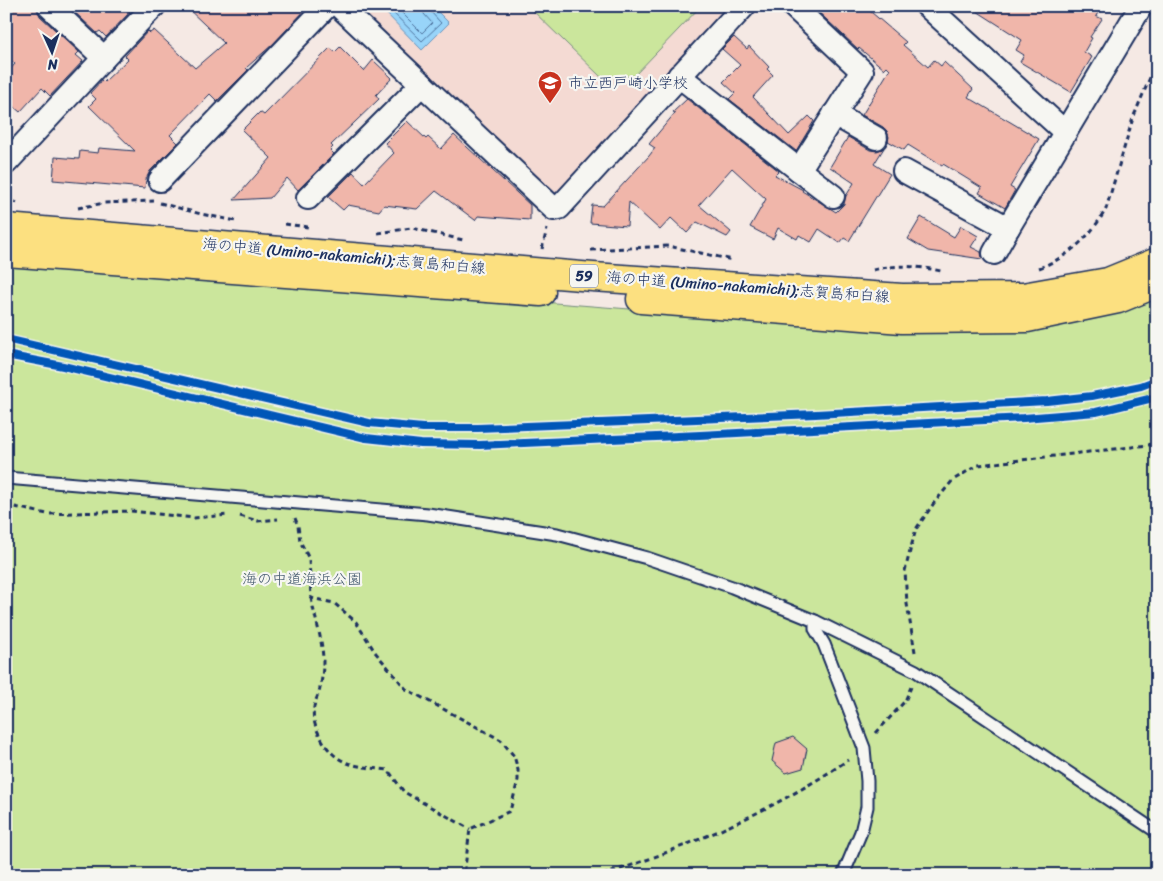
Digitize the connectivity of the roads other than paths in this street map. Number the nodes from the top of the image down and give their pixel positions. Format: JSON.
{"nodes":[{"id":1,"x":49,"y":6,"type":"edge"},
{"id":2,"x":154,"y":6,"type":"edge"},
{"id":3,"x":328,"y":6,"type":"edge"},
{"id":4,"x":339,"y":6,"type":"edge"},
{"id":5,"x":744,"y":6,"type":"edge"},
{"id":6,"x":793,"y":6,"type":"edge"},
{"id":7,"x":927,"y":6,"type":"edge"},
{"id":8,"x":1141,"y":6,"type":"edge"},
{"id":9,"x":104,"y":58,"type":"junction"},
{"id":10,"x":679,"y":76,"type":"junction"},
{"id":11,"x":422,"y":84,"type":"junction"},
{"id":12,"x":834,"y":114,"type":"junction"},
{"id":13,"x":1065,"y":132,"type":"junction"},
{"id":14,"x":876,"y":138,"type":"dead end"},
{"id":15,"x":6,"y":163,"type":"edge"},
{"id":16,"x":799,"y":170,"type":"junction"},
{"id":17,"x":904,"y":171,"type":"dead end"},
{"id":18,"x":160,"y":180,"type":"dead end"},
{"id":19,"x":833,"y":196,"type":"dead end"},
{"id":20,"x":308,"y":198,"type":"dead end"},
{"id":21,"x":6,"y":228,"type":"edge"},
{"id":22,"x":1008,"y":228,"type":"junction"},
{"id":23,"x":6,"y":252,"type":"edge"},
{"id":24,"x":994,"y":253,"type":"dead end"},
{"id":25,"x":1157,"y":262,"type":"edge"},
{"id":26,"x":1157,"y":283,"type":"edge"},
{"id":27,"x":6,"y":478,"type":"edge"},
{"id":28,"x":815,"y":621,"type":"junction"},
{"id":29,"x":1157,"y":832,"type":"edge"},
{"id":30,"x":843,"y":875,"type":"edge"}],
"edges":[{"from":1,"to":9,"type":"street"},
{"from":2,"to":9,"type":"street"},
{"from":3,"to":18,"type":"street"},
{"from":4,"to":11,"type":"street"},
{"from":5,"to":10,"type":"street"},
{"from":6,"to":12,"type":"street"},
{"from":7,"to":13,"type":"street"},
{"from":8,"to":13,"type":"street"},
{"from":9,"to":15,"type":"street"},
{"from":10,"to":11,"type":"street"},
{"from":10,"to":16,"type":"street"},
{"from":11,"to":20,"type":"street"},
{"from":12,"to":14,"type":"street"},
{"from":12,"to":16,"type":"street"},
{"from":13,"to":22,"type":"street"},
{"from":16,"to":19,"type":"street"},
{"from":17,"to":22,"type":"street"},
{"from":21,"to":25,"type":"main road","name":"海の中道 (Umino-nakamichi);志賀島和白線","number":"59"},
{"from":22,"to":24,"type":"street"},
{"from":23,"to":26,"type":"main road","name":"海の中道 (Umino-nakamichi);志賀島和白線","number":"59"},
{"from":27,"to":28,"type":"lane"},
{"from":28,"to":29,"type":"lane"},
{"from":28,"to":30,"type":"lane"}]}
